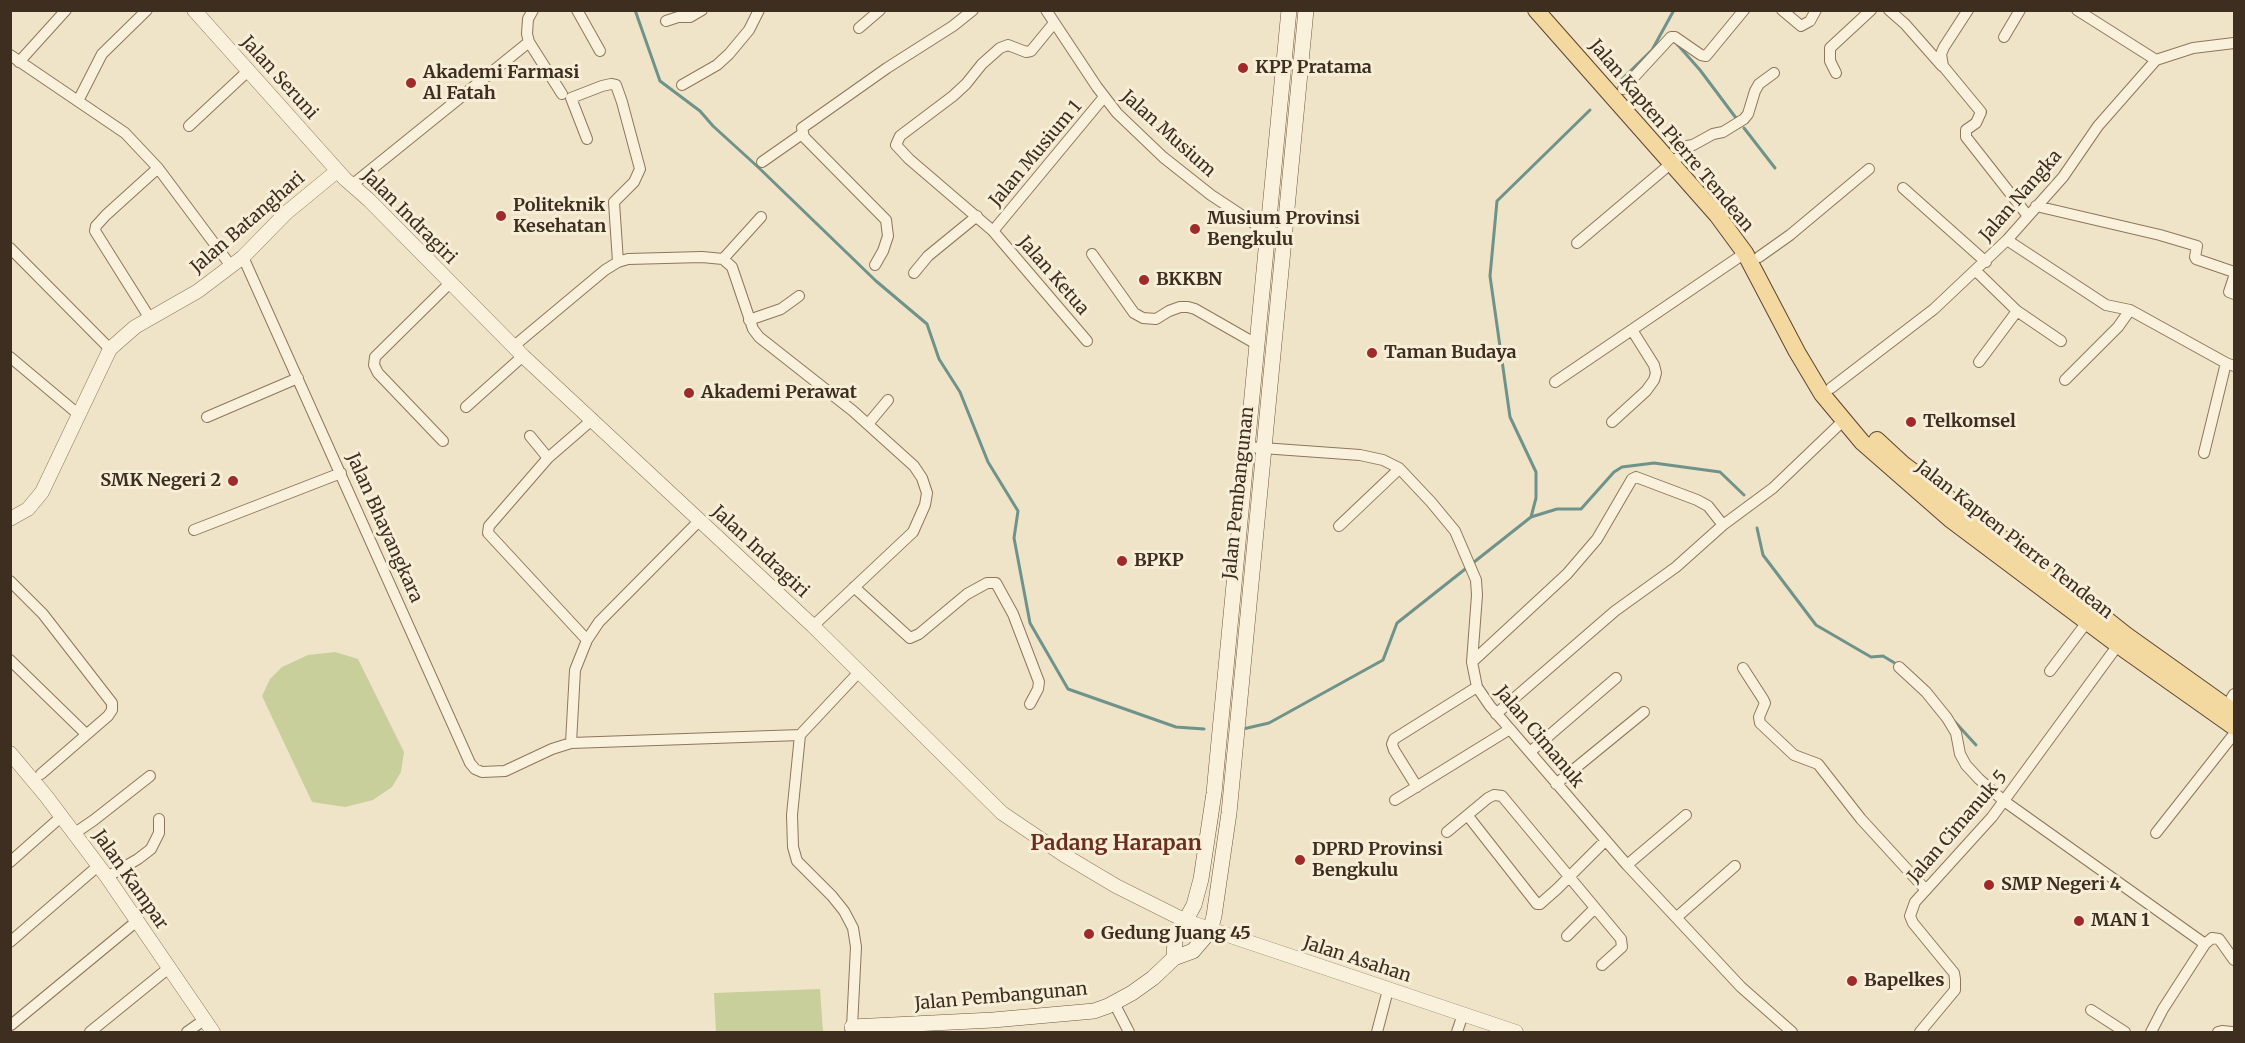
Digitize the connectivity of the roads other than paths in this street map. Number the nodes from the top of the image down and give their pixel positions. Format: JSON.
{"nodes":[{"id":1,"x":66,"y":10,"type":"edge"},
{"id":2,"x":147,"y":10,"type":"edge"},
{"id":3,"x":194,"y":10,"type":"edge"},
{"id":4,"x":533,"y":10,"type":"edge"},
{"id":5,"x":577,"y":10,"type":"edge"},
{"id":6,"x":702,"y":10,"type":"edge"},
{"id":7,"x":880,"y":10,"type":"edge"},
{"id":8,"x":973,"y":10,"type":"edge"},
{"id":9,"x":1046,"y":10,"type":"edge"},
{"id":10,"x":1289,"y":10,"type":"edge"},
{"id":11,"x":1306,"y":10,"type":"edge"},
{"id":12,"x":1536,"y":10,"type":"edge"},
{"id":13,"x":1552,"y":10,"type":"edge"},
{"id":14,"x":1744,"y":10,"type":"edge"},
{"id":15,"x":1782,"y":10,"type":"edge"},
{"id":16,"x":1816,"y":10,"type":"edge"},
{"id":17,"x":1871,"y":10,"type":"edge"},
{"id":18,"x":1889,"y":10,"type":"edge"},
{"id":19,"x":1968,"y":10,"type":"edge"},
{"id":20,"x":2020,"y":10,"type":"edge"},
{"id":21,"x":2077,"y":10,"type":"edge"},
{"id":22,"x":754,"y":12,"type":"edge"},
{"id":23,"x":666,"y":21,"type":"dead end"},
{"id":24,"x":1054,"y":22,"type":"junction"},
{"id":25,"x":859,"y":28,"type":"dead end"},
{"id":26,"x":2004,"y":37,"type":"dead end"},
{"id":27,"x":529,"y":42,"type":"junction"},
{"id":28,"x":2235,"y":43,"type":"edge"},
{"id":29,"x":600,"y":51,"type":"dead end"},
{"id":30,"x":15,"y":58,"type":"edge"},
{"id":31,"x":2156,"y":60,"type":"junction"},
{"id":32,"x":1942,"y":66,"type":"junction"},
{"id":33,"x":248,"y":71,"type":"junction"},
{"id":34,"x":1774,"y":73,"type":"dead end"},
{"id":35,"x":1836,"y":73,"type":"dead end"},
{"id":36,"x":682,"y":85,"type":"dead end"},
{"id":37,"x":1623,"y":89,"type":"junction"},
{"id":38,"x":562,"y":94,"type":"dead end"},
{"id":39,"x":1104,"y":97,"type":"junction"},
{"id":40,"x":78,"y":101,"type":"junction"},
{"id":41,"x":189,"y":126,"type":"dead end"},
{"id":42,"x":802,"y":135,"type":"junction"},
{"id":43,"x":587,"y":139,"type":"dead end"},
{"id":44,"x":1676,"y":155,"type":"junction"},
{"id":45,"x":762,"y":162,"type":"dead end"},
{"id":46,"x":158,"y":168,"type":"junction"},
{"id":47,"x":1869,"y":169,"type":"dead end"},
{"id":48,"x":337,"y":171,"type":"junction"},
{"id":49,"x":352,"y":186,"type":"junction"},
{"id":50,"x":1903,"y":188,"type":"dead end"},
{"id":51,"x":2036,"y":206,"type":"junction"},
{"id":52,"x":761,"y":216,"type":"dead end"},
{"id":53,"x":977,"y":216,"type":"junction"},
{"id":54,"x":2028,"y":216,"type":"junction"},
{"id":55,"x":993,"y":231,"type":"junction"},
{"id":56,"x":1268,"y":232,"type":"junction"},
{"id":57,"x":1284,"y":240,"type":"junction"},
{"id":58,"x":2007,"y":240,"type":"junction"},
{"id":59,"x":1577,"y":243,"type":"dead end"},
{"id":60,"x":10,"y":248,"type":"edge"},
{"id":61,"x":1092,"y":254,"type":"dead end"},
{"id":62,"x":1752,"y":255,"type":"junction"},
{"id":63,"x":243,"y":257,"type":"junction"},
{"id":64,"x":723,"y":260,"type":"junction"},
{"id":65,"x":618,"y":262,"type":"junction"},
{"id":66,"x":1986,"y":262,"type":"junction"},
{"id":67,"x":875,"y":265,"type":"dead end"},
{"id":68,"x":231,"y":266,"type":"junction"},
{"id":69,"x":1976,"y":271,"type":"junction"},
{"id":70,"x":2235,"y":272,"type":"edge"},
{"id":71,"x":914,"y":273,"type":"dead end"},
{"id":72,"x":2235,"y":277,"type":"edge"},
{"id":73,"x":450,"y":283,"type":"junction"},
{"id":74,"x":2235,"y":294,"type":"edge"},
{"id":75,"x":799,"y":296,"type":"dead end"},
{"id":76,"x":2130,"y":310,"type":"junction"},
{"id":77,"x":2017,"y":311,"type":"junction"},
{"id":78,"x":149,"y":317,"type":"junction"},
{"id":79,"x":749,"y":320,"type":"junction"},
{"id":80,"x":1632,"y":330,"type":"junction"},
{"id":81,"x":1088,"y":341,"type":"dead end"},
{"id":82,"x":2061,"y":341,"type":"dead end"},
{"id":83,"x":1258,"y":345,"type":"junction"},
{"id":84,"x":110,"y":349,"type":"junction"},
{"id":85,"x":519,"y":351,"type":"junction"},
{"id":86,"x":10,"y":357,"type":"edge"},
{"id":87,"x":1979,"y":362,"type":"dead end"},
{"id":88,"x":2230,"y":365,"type":"edge"},
{"id":89,"x":298,"y":378,"type":"junction"},
{"id":90,"x":2065,"y":380,"type":"dead end"},
{"id":91,"x":1555,"y":382,"type":"dead end"},
{"id":92,"x":1831,"y":388,"type":"junction"},
{"id":93,"x":888,"y":400,"type":"dead end"},
{"id":94,"x":466,"y":407,"type":"dead end"},
{"id":95,"x":78,"y":414,"type":"junction"},
{"id":96,"x":207,"y":417,"type":"dead end"},
{"id":97,"x":592,"y":419,"type":"junction"},
{"id":98,"x":1843,"y":421,"type":"junction"},
{"id":99,"x":1612,"y":422,"type":"dead end"},
{"id":100,"x":867,"y":424,"type":"junction"},
{"id":101,"x":530,"y":436,"type":"dead end"},
{"id":102,"x":443,"y":441,"type":"dead end"},
{"id":103,"x":1256,"y":448,"type":"junction"},
{"id":104,"x":2204,"y":453,"type":"dead end"},
{"id":105,"x":548,"y":458,"type":"junction"},
{"id":106,"x":1399,"y":469,"type":"junction"},
{"id":107,"x":341,"y":473,"type":"junction"},
{"id":108,"x":10,"y":519,"type":"edge"},
{"id":109,"x":699,"y":521,"type":"junction"},
{"id":110,"x":1723,"y":525,"type":"junction"},
{"id":111,"x":1339,"y":526,"type":"dead end"},
{"id":112,"x":194,"y":530,"type":"dead end"},
{"id":113,"x":2017,"y":559,"type":"junction"},
{"id":114,"x":10,"y":581,"type":"edge"},
{"id":115,"x":854,"y":587,"type":"junction"},
{"id":116,"x":2087,"y":622,"type":"junction"},
{"id":117,"x":813,"y":626,"type":"junction"},
{"id":118,"x":587,"y":640,"type":"junction"},
{"id":119,"x":2122,"y":640,"type":"junction"},
{"id":120,"x":10,"y":660,"type":"edge"},
{"id":121,"x":1234,"y":662,"type":"junction"},
{"id":122,"x":1472,"y":662,"type":"junction"},
{"id":123,"x":1899,"y":667,"type":"dead end"},
{"id":124,"x":1743,"y":668,"type":"dead end"},
{"id":125,"x":2050,"y":671,"type":"dead end"},
{"id":126,"x":859,"y":672,"type":"junction"},
{"id":127,"x":1616,"y":678,"type":"dead end"},
{"id":128,"x":1477,"y":687,"type":"junction"},
{"id":129,"x":1030,"y":704,"type":"dead end"},
{"id":130,"x":2232,"y":704,"type":"edge"},
{"id":131,"x":1644,"y":712,"type":"dead end"},
{"id":132,"x":1496,"y":714,"type":"junction"},
{"id":133,"x":2235,"y":727,"type":"edge"},
{"id":134,"x":1510,"y":729,"type":"junction"},
{"id":135,"x":86,"y":734,"type":"junction"},
{"id":136,"x":2235,"y":734,"type":"edge"},
{"id":137,"x":800,"y":735,"type":"junction"},
{"id":138,"x":571,"y":742,"type":"junction"},
{"id":139,"x":1530,"y":752,"type":"junction"},
{"id":140,"x":10,"y":753,"type":"edge"},
{"id":141,"x":41,"y":774,"type":"dead end"},
{"id":142,"x":150,"y":776,"type":"dead end"},
{"id":143,"x":1556,"y":784,"type":"junction"},
{"id":144,"x":1417,"y":787,"type":"junction"},
{"id":145,"x":1395,"y":800,"type":"dead end"},
{"id":146,"x":2004,"y":801,"type":"junction"},
{"id":147,"x":1686,"y":815,"type":"dead end"},
{"id":148,"x":62,"y":816,"type":"junction"},
{"id":149,"x":1468,"y":816,"type":"junction"},
{"id":150,"x":159,"y":819,"type":"dead end"},
{"id":151,"x":1447,"y":832,"type":"dead end"},
{"id":152,"x":75,"y":833,"type":"junction"},
{"id":153,"x":2156,"y":833,"type":"dead end"},
{"id":154,"x":1605,"y":841,"type":"junction"},
{"id":155,"x":10,"y":862,"type":"edge"},
{"id":156,"x":1627,"y":865,"type":"junction"},
{"id":157,"x":98,"y":866,"type":"junction"},
{"id":158,"x":1735,"y":866,"type":"dead end"},
{"id":159,"x":107,"y":877,"type":"junction"},
{"id":160,"x":1569,"y":877,"type":"junction"},
{"id":161,"x":1926,"y":890,"type":"junction"},
{"id":162,"x":1596,"y":908,"type":"junction"},
{"id":163,"x":1677,"y":917,"type":"junction"},
{"id":164,"x":137,"y":921,"type":"junction"},
{"id":165,"x":1186,"y":921,"type":"junction"},
{"id":166,"x":1210,"y":931,"type":"junction"},
{"id":167,"x":12,"y":936,"type":"edge"},
{"id":168,"x":1567,"y":936,"type":"dead end"},
{"id":169,"x":2205,"y":944,"type":"junction"},
{"id":170,"x":1173,"y":958,"type":"junction"},
{"id":171,"x":2235,"y":960,"type":"edge"},
{"id":172,"x":1602,"y":965,"type":"dead end"},
{"id":173,"x":170,"y":967,"type":"junction"},
{"id":174,"x":1388,"y":990,"type":"junction"},
{"id":175,"x":1114,"y":1003,"type":"junction"},
{"id":176,"x":2091,"y":1010,"type":"dead end"},
{"id":177,"x":1463,"y":1014,"type":"junction"},
{"id":178,"x":204,"y":1020,"type":"junction"},
{"id":179,"x":11,"y":1025,"type":"edge"},
{"id":180,"x":852,"y":1030,"type":"edge"},
{"id":181,"x":18,"y":1032,"type":"edge"},
{"id":182,"x":90,"y":1032,"type":"edge"},
{"id":183,"x":187,"y":1032,"type":"edge"},
{"id":184,"x":213,"y":1032,"type":"edge"},
{"id":185,"x":1129,"y":1032,"type":"edge"},
{"id":186,"x":1377,"y":1032,"type":"edge"},
{"id":187,"x":1456,"y":1032,"type":"edge"},
{"id":188,"x":1516,"y":1032,"type":"edge"},
{"id":189,"x":1792,"y":1032,"type":"edge"},
{"id":190,"x":1920,"y":1032,"type":"edge"},
{"id":191,"x":2125,"y":1032,"type":"edge"},
{"id":192,"x":2151,"y":1032,"type":"edge"},
{"id":193,"x":2218,"y":1032,"type":"edge"},
{"id":194,"x":2232,"y":1032,"type":"edge"}],
"edges":[{"from":1,"to":30,"type":"street"},
{"from":2,"to":40,"type":"street"},
{"from":3,"to":33,"type":"street","name":"Jalan Seruni"},
{"from":4,"to":27,"type":"street"},
{"from":5,"to":29,"type":"street"},
{"from":6,"to":23,"type":"street"},
{"from":7,"to":25,"type":"street"},
{"from":8,"to":42,"type":"street"},
{"from":9,"to":24,"type":"street","name":"Jalan Musium"},
{"from":10,"to":56,"type":"main road","name":"Jalan Pembangunan"},
{"from":11,"to":57,"type":"main road","name":"Jalan Pembangunan"},
{"from":12,"to":44,"type":"main road","name":"Jalan Kapten Pierre Tendean"},
{"from":13,"to":37,"type":"main road","name":"Jalan Kapten Pierre Tendean"},
{"from":14,"to":37,"type":"street"},
{"from":15,"to":16,"type":"street"},
{"from":17,"to":35,"type":"street"},
{"from":18,"to":32,"type":"street"},
{"from":19,"to":32,"type":"street"},
{"from":20,"to":26,"type":"street"},
{"from":21,"to":31,"type":"street"},
{"from":22,"to":36,"type":"street"},
{"from":24,"to":39,"type":"street","name":"Jalan Musium"},
{"from":24,"to":53,"type":"street","name":"Jalan Ketua"},
{"from":27,"to":38,"type":"street"},
{"from":27,"to":49,"type":"street"},
{"from":28,"to":31,"type":"street"},
{"from":30,"to":40,"type":"street"},
{"from":31,"to":51,"type":"street","name":"Jalan Nangka"},
{"from":32,"to":54,"type":"street"},
{"from":33,"to":41,"type":"street"},
{"from":33,"to":48,"type":"street","name":"Jalan Seruni"},
{"from":34,"to":44,"type":"street"},
{"from":37,"to":44,"type":"main road","name":"Jalan Kapten Pierre Tendean"},
{"from":39,"to":55,"type":"street","name":"Jalan Musium 1"},
{"from":39,"to":56,"type":"street","name":"Jalan Musium"},
{"from":40,"to":46,"type":"street"},
{"from":42,"to":45,"type":"street"},
{"from":42,"to":67,"type":"street"},
{"from":43,"to":65,"type":"street"},
{"from":44,"to":59,"type":"street"},
{"from":44,"to":62,"type":"main road","name":"Jalan Kapten Pierre Tendean"},
{"from":46,"to":68,"type":"street"},
{"from":46,"to":78,"type":"street"},
{"from":47,"to":62,"type":"street"},
{"from":48,"to":49,"type":"street","name":"Jalan Indragiri"},
{"from":48,"to":63,"type":"street","name":"Jalan Batanghari"},
{"from":49,"to":73,"type":"street","name":"Jalan Indragiri"},
{"from":50,"to":66,"type":"street"},
{"from":51,"to":54,"type":"street","name":"Jalan Nangka"},
{"from":51,"to":70,"type":"street"},
{"from":52,"to":64,"type":"street"},
{"from":53,"to":55,"type":"street","name":"Jalan Ketua"},
{"from":53,"to":71,"type":"street"},
{"from":54,"to":58,"type":"street","name":"Jalan Nangka"},
{"from":55,"to":81,"type":"street","name":"Jalan Ketua"},
{"from":56,"to":57,"type":"main road"},
{"from":56,"to":83,"type":"main road","name":"Jalan Pembangunan"},
{"from":57,"to":103,"type":"main road","name":"Jalan Pembangunan"},
{"from":58,"to":66,"type":"street","name":"Jalan Nangka"},
{"from":58,"to":76,"type":"street"},
{"from":60,"to":84,"type":"street"},
{"from":61,"to":83,"type":"street"},
{"from":62,"to":80,"type":"street"},
{"from":62,"to":92,"type":"main road","name":"Jalan Kapten Pierre Tendean"},
{"from":62,"to":98,"type":"main road","name":"Jalan Kapten Pierre Tendean"},
{"from":63,"to":68,"type":"street","name":"Jalan Batanghari"},
{"from":63,"to":89,"type":"street","name":"Jalan Bhayangkara"},
{"from":64,"to":65,"type":"street"},
{"from":64,"to":79,"type":"street"},
{"from":65,"to":85,"type":"street"},
{"from":66,"to":69,"type":"street","name":"Jalan Nangka"},
{"from":68,"to":78,"type":"street","name":"Jalan Batanghari"},
{"from":69,"to":77,"type":"street"},
{"from":69,"to":92,"type":"street","name":"Jalan Nangka"},
{"from":72,"to":74,"type":"street"},
{"from":73,"to":85,"type":"street","name":"Jalan Indragiri"},
{"from":73,"to":102,"type":"street"},
{"from":75,"to":79,"type":"street"},
{"from":76,"to":88,"type":"street"},
{"from":76,"to":90,"type":"street"},
{"from":77,"to":82,"type":"street"},
{"from":77,"to":87,"type":"street"},
{"from":78,"to":84,"type":"street","name":"Jalan Batanghari"},
{"from":79,"to":100,"type":"street"},
{"from":80,"to":91,"type":"street"},
{"from":80,"to":99,"type":"street"},
{"from":83,"to":103,"type":"main road","name":"Jalan Pembangunan"},
{"from":84,"to":95,"type":"street","name":"Jalan Batanghari"},
{"from":85,"to":94,"type":"street"},
{"from":85,"to":97,"type":"street","name":"Jalan Indragiri"},
{"from":86,"to":95,"type":"street"},
{"from":88,"to":104,"type":"street"},
{"from":89,"to":96,"type":"street"},
{"from":89,"to":107,"type":"street","name":"Jalan Bhayangkara"},
{"from":92,"to":113,"type":"main road","name":"Jalan Kapten Pierre Tendean"},
{"from":93,"to":100,"type":"street"},
{"from":95,"to":108,"type":"street","name":"Jalan Batanghari"},
{"from":97,"to":105,"type":"street"},
{"from":97,"to":109,"type":"street","name":"Jalan Indragiri"},
{"from":98,"to":110,"type":"street"},
{"from":98,"to":113,"type":"main road","name":"Jalan Kapten Pierre Tendean"},
{"from":100,"to":115,"type":"street"},
{"from":101,"to":105,"type":"street"},
{"from":103,"to":106,"type":"street","name":"Jalan Cimanuk"},
{"from":103,"to":121,"type":"main road","name":"Jalan Pembangunan"},
{"from":105,"to":118,"type":"street"},
{"from":106,"to":111,"type":"street"},
{"from":106,"to":122,"type":"street","name":"Jalan Cimanuk"},
{"from":107,"to":112,"type":"street"},
{"from":107,"to":138,"type":"street","name":"Jalan Bhayangkara"},
{"from":109,"to":117,"type":"street","name":"Jalan Indragiri"},
{"from":109,"to":118,"type":"street"},
{"from":110,"to":122,"type":"street"},
{"from":110,"to":132,"type":"street"},
{"from":113,"to":116,"type":"main road","name":"Jalan Kapten Pierre Tendean"},
{"from":113,"to":119,"type":"main road","name":"Jalan Kapten Pierre Tendean"},
{"from":114,"to":135,"type":"street"},
{"from":115,"to":117,"type":"street"},
{"from":115,"to":129,"type":"street"},
{"from":116,"to":119,"type":"main road","name":"Jalan Kapten Pierre Tendean"},
{"from":116,"to":125,"type":"street"},
{"from":117,"to":126,"type":"street","name":"Jalan Indragiri"},
{"from":118,"to":138,"type":"street"},
{"from":119,"to":130,"type":"main road"},
{"from":119,"to":133,"type":"main road"},
{"from":119,"to":146,"type":"street","name":"Jalan Cimanuk 5"},
{"from":120,"to":135,"type":"street"},
{"from":121,"to":165,"type":"main road","name":"Jalan Pembangunan"},
{"from":121,"to":166,"type":"main road","name":"Jalan Pembangunan"},
{"from":122,"to":128,"type":"street","name":"Jalan Cimanuk"},
{"from":123,"to":146,"type":"street"},
{"from":124,"to":161,"type":"street"},
{"from":126,"to":137,"type":"street"},
{"from":126,"to":165,"type":"street","name":"Jalan Indragiri"},
{"from":127,"to":139,"type":"street"},
{"from":128,"to":132,"type":"street","name":"Jalan Cimanuk"},
{"from":128,"to":144,"type":"street"},
{"from":131,"to":143,"type":"street"},
{"from":132,"to":134,"type":"street","name":"Jalan Cimanuk"},
{"from":134,"to":139,"type":"street","name":"Jalan Cimanuk"},
{"from":134,"to":144,"type":"street"},
{"from":135,"to":141,"type":"street"},
{"from":136,"to":153,"type":"street"},
{"from":137,"to":138,"type":"street"},
{"from":137,"to":180,"type":"street"},
{"from":139,"to":143,"type":"street","name":"Jalan Cimanuk"},
{"from":140,"to":148,"type":"street","name":"Jalan Kampar"},
{"from":142,"to":152,"type":"street"},
{"from":143,"to":154,"type":"street","name":"Jalan Cimanuk"},
{"from":144,"to":145,"type":"street"},
{"from":146,"to":161,"type":"street","name":"Jalan Cimanuk 5"},
{"from":146,"to":169,"type":"street"},
{"from":147,"to":156,"type":"street"},
{"from":148,"to":152,"type":"street","name":"Jalan Kampar"},
{"from":148,"to":155,"type":"street"},
{"from":149,"to":151,"type":"street"},
{"from":149,"to":160,"type":"street"},
{"from":149,"to":160,"type":"street"},
{"from":150,"to":159,"type":"street"},
{"from":152,"to":157,"type":"street","name":"Jalan Kampar"},
{"from":154,"to":156,"type":"street","name":"Jalan Cimanuk"},
{"from":154,"to":160,"type":"street"},
{"from":156,"to":163,"type":"street","name":"Jalan Cimanuk"},
{"from":157,"to":159,"type":"street","name":"Jalan Kampar"},
{"from":157,"to":167,"type":"street"},
{"from":158,"to":163,"type":"street"},
{"from":159,"to":164,"type":"street","name":"Jalan Kampar"},
{"from":160,"to":162,"type":"street"},
{"from":161,"to":190,"type":"street","name":"Jalan Cimanuk 5"},
{"from":162,"to":168,"type":"street"},
{"from":162,"to":172,"type":"street"},
{"from":163,"to":189,"type":"street","name":"Jalan Cimanuk"},
{"from":164,"to":173,"type":"street","name":"Jalan Kampar"},
{"from":164,"to":179,"type":"street"},
{"from":165,"to":166,"type":"street","name":"Jalan Asahan"},
{"from":165,"to":170,"type":"main road","name":"Jalan Pembangunan"},
{"from":166,"to":170,"type":"main road","name":"Jalan Pembangunan"},
{"from":166,"to":174,"type":"street","name":"Jalan Asahan"},
{"from":169,"to":171,"type":"street"},
{"from":169,"to":192,"type":"street"},
{"from":170,"to":175,"type":"main road","name":"Jalan Pembangunan"},
{"from":173,"to":178,"type":"street","name":"Jalan Kampar"},
{"from":173,"to":182,"type":"street"},
{"from":174,"to":177,"type":"street","name":"Jalan Asahan"},
{"from":174,"to":186,"type":"street"},
{"from":175,"to":180,"type":"main road","name":"Jalan Pembangunan"},
{"from":175,"to":185,"type":"street"},
{"from":176,"to":191,"type":"street"},
{"from":177,"to":187,"type":"street"},
{"from":177,"to":188,"type":"street","name":"Jalan Asahan"},
{"from":178,"to":183,"type":"street"},
{"from":178,"to":184,"type":"street","name":"Jalan Kampar"},
{"from":179,"to":181,"type":"street"},
{"from":193,"to":194,"type":"street"}]}
